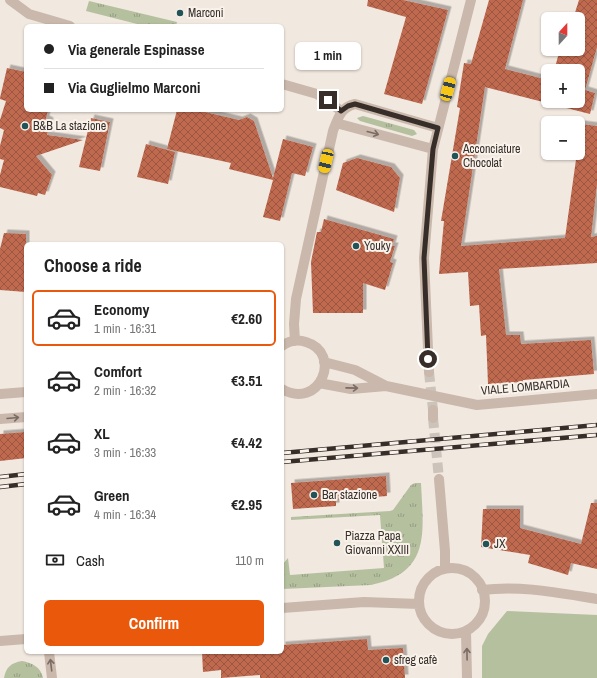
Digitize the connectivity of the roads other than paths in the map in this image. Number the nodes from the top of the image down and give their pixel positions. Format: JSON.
{"nodes":[{"id":1,"x":10,"y":0,"type":"edge"},
{"id":2,"x":471,"y":0,"type":"edge"},
{"id":3,"x":63,"y":24,"type":"edge"},
{"id":4,"x":284,"y":85,"type":"edge"},
{"id":5,"x":341,"y":111,"type":"junction"},
{"id":6,"x":336,"y":123,"type":"junction"},
{"id":7,"x":438,"y":128,"type":"junction"},
{"id":8,"x":433,"y":149,"type":"junction"},
{"id":9,"x":295,"y":341,"type":"junction"},
{"id":10,"x":284,"y":345,"type":"edge"},
{"id":11,"x":324,"y":362,"type":"junction"},
{"id":12,"x":429,"y":372,"type":"tunnel mouth"},
{"id":13,"x":319,"y":383,"type":"junction"},
{"id":14,"x":386,"y":386,"type":"junction"},
{"id":15,"x":284,"y":389,"type":"edge"},
{"id":16,"x":24,"y":392,"type":"edge"},
{"id":17,"x":0,"y":394,"type":"edge"},
{"id":18,"x":597,"y":394,"type":"edge"},
{"id":19,"x":24,"y":417,"type":"edge"},
{"id":20,"x":0,"y":419,"type":"edge"},
{"id":21,"x":439,"y":479,"type":"tunnel mouth"},
{"id":22,"x":445,"y":569,"type":"junction"},
{"id":23,"x":482,"y":590,"type":"junction"},
{"id":24,"x":597,"y":599,"type":"edge"},
{"id":25,"x":419,"y":604,"type":"junction"},
{"id":26,"x":284,"y":608,"type":"edge"},
{"id":27,"x":466,"y":631,"type":"junction"},
{"id":28,"x":24,"y":639,"type":"edge"},
{"id":29,"x":0,"y":642,"type":"edge"},
{"id":30,"x":49,"y":654,"type":"edge"},
{"id":31,"x":52,"y":678,"type":"edge"},
{"id":32,"x":467,"y":678,"type":"edge"}],
"edges":[{"from":1,"to":3,"type":"street"},
{"from":2,"to":7,"type":"street"},
{"from":4,"to":5,"type":"street"},
{"from":5,"to":6,"type":"street"},
{"from":5,"to":7,"type":"street"},
{"from":6,"to":8,"type":"street","one_way":true},
{"from":6,"to":9,"type":"street"},
{"from":7,"to":8,"type":"street"},
{"from":8,"to":12,"type":"street"},
{"from":9,"to":10,"type":"street"},
{"from":9,"to":11,"type":"street"},
{"from":11,"to":13,"type":"street"},
{"from":11,"to":14,"type":"street","name":"VIALE LOMBARDIA"},
{"from":13,"to":14,"type":"street","name":"VIALE LOMBARDIA","one_way":true},
{"from":13,"to":15,"type":"street"},
{"from":14,"to":18,"type":"street","name":"VIALE LOMBARDIA"},
{"from":16,"to":17,"type":"street"},
{"from":20,"to":19,"type":"street","one_way":true},
{"from":21,"to":22,"type":"street"},
{"from":22,"to":23,"type":"street"},
{"from":22,"to":25,"type":"street"},
{"from":23,"to":24,"type":"street"},
{"from":23,"to":27,"type":"street"},
{"from":25,"to":26,"type":"street"},
{"from":25,"to":27,"type":"street"},
{"from":32,"to":27,"type":"street","one_way":true},
{"from":28,"to":29,"type":"street"},
{"from":31,"to":30,"type":"street","one_way":true}]}
